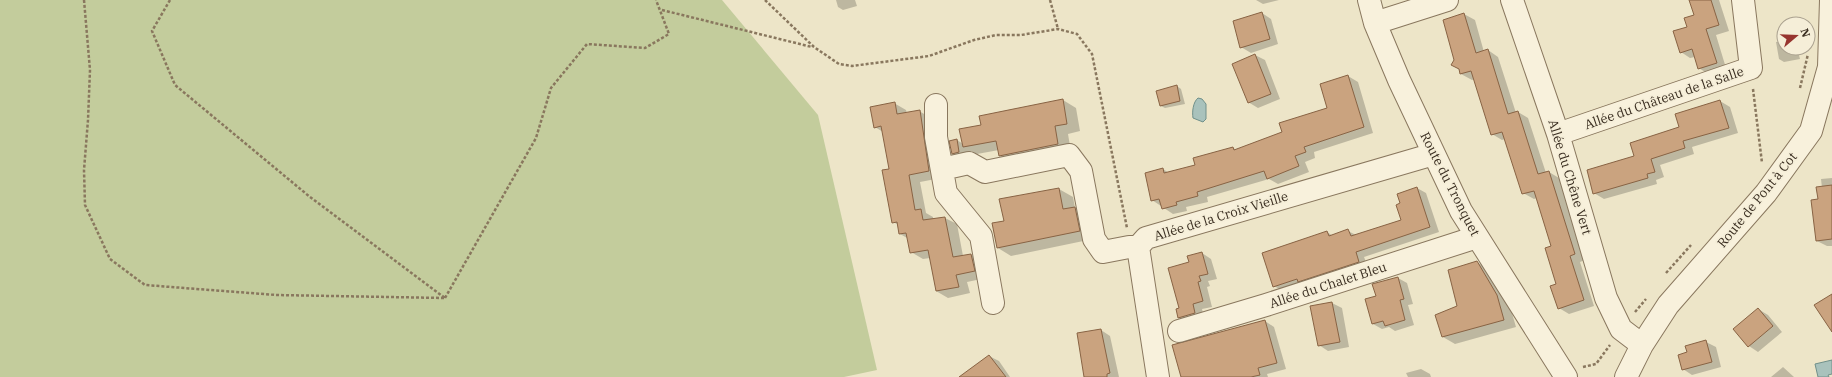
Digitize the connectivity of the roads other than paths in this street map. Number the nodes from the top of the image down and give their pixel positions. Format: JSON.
{"nodes":[{"id":1,"x":1369,"y":0,"type":"edge"},
{"id":2,"x":1447,"y":0,"type":"edge"},
{"id":3,"x":1512,"y":0,"type":"edge"},
{"id":4,"x":1743,"y":0,"type":"edge"},
{"id":5,"x":1832,"y":0,"type":"edge"},
{"id":6,"x":1375,"y":23,"type":"junction"},
{"id":7,"x":936,"y":105,"type":"dead end"},
{"id":8,"x":1558,"y":134,"type":"junction"},
{"id":9,"x":1434,"y":154,"type":"junction"},
{"id":10,"x":942,"y":169,"type":"junction"},
{"id":11,"x":1477,"y":237,"type":"junction"},
{"id":12,"x":1133,"y":247,"type":"junction"},
{"id":13,"x":993,"y":303,"type":"dead end"},
{"id":14,"x":1179,"y":331,"type":"dead end"},
{"id":15,"x":1642,"y":345,"type":"junction"},
{"id":16,"x":1565,"y":376,"type":"edge"},
{"id":17,"x":1158,"y":377,"type":"edge"},
{"id":18,"x":1626,"y":377,"type":"edge"}],
"edges":[{"from":1,"to":6,"type":"street","name":"Route du Tronquet"},
{"from":2,"to":6,"type":"street"},
{"from":3,"to":8,"type":"street","name":"Allée du Chêne Vert"},
{"from":4,"to":8,"type":"street","name":"Allée du Château de la Salle"},
{"from":5,"to":15,"type":"street","name":"Route de Pont à Cot"},
{"from":6,"to":9,"type":"street","name":"Route du Tronquet"},
{"from":7,"to":10,"type":"street"},
{"from":8,"to":15,"type":"street","name":"Allée du Chêne Vert"},
{"from":9,"to":11,"type":"street","name":"Route du Tronquet"},
{"from":9,"to":12,"type":"street","name":"Allée de la Croix Vieille"},
{"from":10,"to":12,"type":"street"},
{"from":10,"to":13,"type":"street"},
{"from":11,"to":14,"type":"street","name":"Allée du Chalet Bleu"},
{"from":11,"to":16,"type":"street","name":"Route du Tronquet"},
{"from":12,"to":17,"type":"street","name":"Allée de la Croix Vieille"},
{"from":15,"to":18,"type":"street","name":"Route de Pont à Cot"}]}
